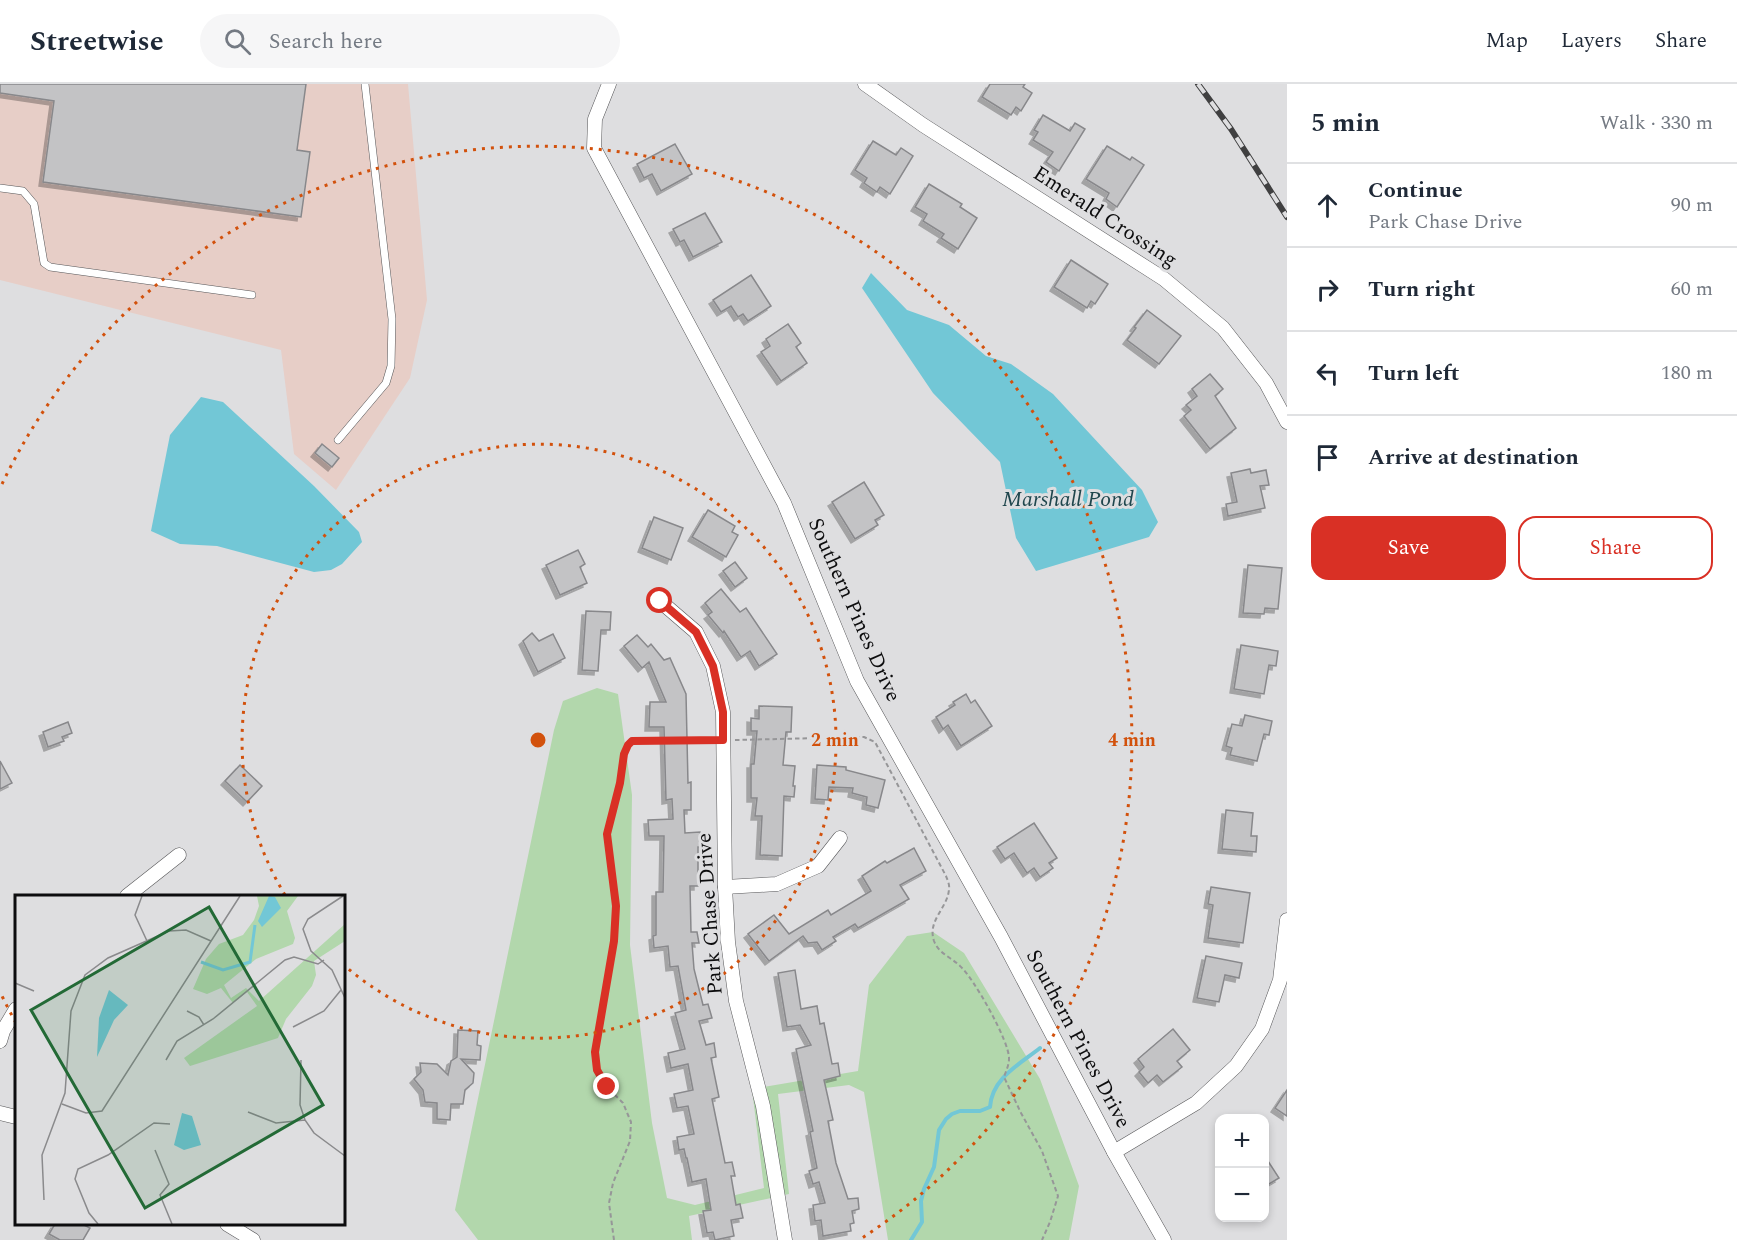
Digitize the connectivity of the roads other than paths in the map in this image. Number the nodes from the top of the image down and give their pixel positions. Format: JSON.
{"nodes":[{"id":1,"x":365,"y":84,"type":"edge"},
{"id":2,"x":609,"y":84,"type":"edge"},
{"id":3,"x":865,"y":84,"type":"edge"},
{"id":4,"x":0,"y":188,"type":"edge"},
{"id":5,"x":252,"y":295,"type":"dead end"},
{"id":6,"x":1287,"y":422,"type":"edge"},
{"id":7,"x":338,"y":440,"type":"dead end"},
{"id":8,"x":660,"y":601,"type":"dead end"},
{"id":9,"x":840,"y":838,"type":"dead end"},
{"id":10,"x":179,"y":855,"type":"dead end"},
{"id":11,"x":725,"y":887,"type":"junction"},
{"id":12,"x":129,"y":895,"type":"edge"},
{"id":13,"x":1287,"y":920,"type":"edge"},
{"id":14,"x":15,"y":1011,"type":"edge"},
{"id":15,"x":0,"y":1041,"type":"edge"},
{"id":16,"x":0,"y":1113,"type":"edge"},
{"id":17,"x":15,"y":1117,"type":"edge"},
{"id":18,"x":1113,"y":1152,"type":"junction"},
{"id":19,"x":229,"y":1225,"type":"edge"},
{"id":20,"x":253,"y":1240,"type":"edge"},
{"id":21,"x":785,"y":1240,"type":"edge"},
{"id":22,"x":1164,"y":1240,"type":"edge"}],
"edges":[{"from":1,"to":7,"type":"lane"},
{"from":2,"to":18,"type":"street","name":"Southern Pines Drive"},
{"from":3,"to":6,"type":"street","name":"Emerald Crossing"},
{"from":4,"to":5,"type":"lane"},
{"from":8,"to":11,"type":"street","name":"Park Chase Drive"},
{"from":9,"to":11,"type":"street"},
{"from":10,"to":12,"type":"street"},
{"from":11,"to":21,"type":"street","name":"Park Chase Drive"},
{"from":13,"to":18,"type":"street"},
{"from":14,"to":15,"type":"street"},
{"from":16,"to":17,"type":"street"},
{"from":18,"to":22,"type":"street","name":"Southern Pines Drive"},
{"from":19,"to":20,"type":"street"}]}
